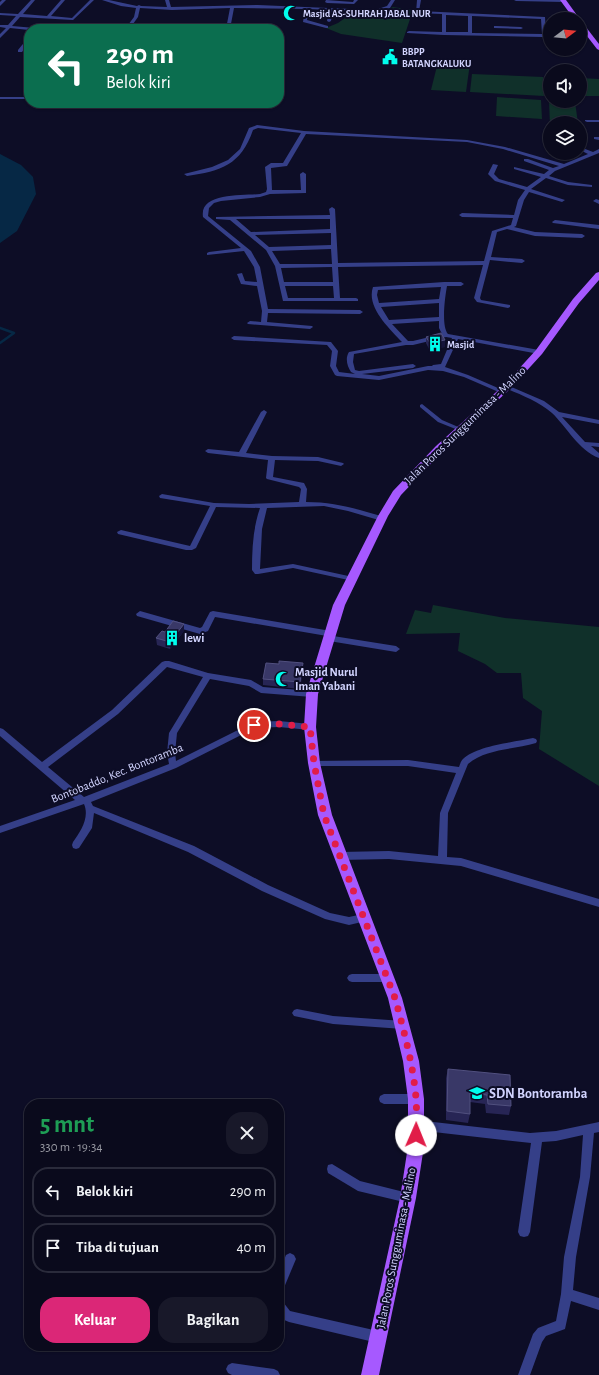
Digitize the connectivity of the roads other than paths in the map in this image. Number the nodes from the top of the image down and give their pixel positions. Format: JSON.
{"nodes":[{"id":1,"x":4,"y":0,"type":"edge"},
{"id":2,"x":33,"y":0,"type":"edge"},
{"id":3,"x":62,"y":0,"type":"edge"},
{"id":4,"x":90,"y":0,"type":"edge"},
{"id":5,"x":104,"y":0,"type":"edge"},
{"id":6,"x":143,"y":0,"type":"edge"},
{"id":7,"x":167,"y":0,"type":"edge"},
{"id":8,"x":250,"y":0,"type":"edge"},
{"id":9,"x":328,"y":0,"type":"edge"},
{"id":10,"x":356,"y":0,"type":"edge"},
{"id":11,"x":393,"y":0,"type":"edge"},
{"id":12,"x":419,"y":0,"type":"edge"},
{"id":13,"x":516,"y":0,"type":"edge"},
{"id":14,"x":563,"y":0,"type":"edge"},
{"id":15,"x":217,"y":2,"type":"dead end"},
{"id":16,"x":0,"y":5,"type":"edge"},
{"id":17,"x":141,"y":6,"type":"junction"},
{"id":18,"x":250,"y":6,"type":"junction"},
{"id":19,"x":151,"y":7,"type":"junction"},
{"id":20,"x":218,"y":7,"type":"junction"},
{"id":21,"x":232,"y":7,"type":"junction"},
{"id":22,"x":169,"y":8,"type":"junction"},
{"id":23,"x":307,"y":8,"type":"junction"},
{"id":24,"x":331,"y":9,"type":"junction"},
{"id":25,"x":572,"y":12,"type":"edge"},
{"id":26,"x":0,"y":14,"type":"edge"},
{"id":27,"x":444,"y":14,"type":"junction"},
{"id":28,"x":470,"y":15,"type":"junction"},
{"id":29,"x":19,"y":16,"type":"junction"},
{"id":30,"x":136,"y":16,"type":"junction"},
{"id":31,"x":496,"y":16,"type":"junction"},
{"id":32,"x":47,"y":18,"type":"junction"},
{"id":33,"x":521,"y":18,"type":"junction"},
{"id":34,"x":329,"y":22,"type":"dead end"},
{"id":35,"x":131,"y":24,"type":"edge"},
{"id":36,"x":229,"y":24,"type":"edge"},
{"id":37,"x":0,"y":26,"type":"edge"},
{"id":38,"x":496,"y":26,"type":"junction"},
{"id":39,"x":9,"y":27,"type":"junction"},
{"id":40,"x":326,"y":27,"type":"dead end"},
{"id":41,"x":24,"y":28,"type":"edge"},
{"id":42,"x":521,"y":28,"type":"junction"},
{"id":43,"x":409,"y":32,"type":"dead end"},
{"id":44,"x":587,"y":32,"type":"edge"},
{"id":45,"x":444,"y":34,"type":"junction"},
{"id":46,"x":470,"y":34,"type":"junction"},
{"id":47,"x":496,"y":35,"type":"junction"},
{"id":48,"x":520,"y":35,"type":"junction"},
{"id":49,"x":0,"y":37,"type":"edge"},
{"id":50,"x":24,"y":46,"type":"edge"},
{"id":51,"x":599,"y":48,"type":"edge"},
{"id":52,"x":20,"y":51,"type":"dead end"},
{"id":53,"x":0,"y":98,"type":"edge"},
{"id":54,"x":24,"y":98,"type":"edge"},
{"id":55,"x":587,"y":121,"type":"dead end"},
{"id":56,"x":599,"y":121,"type":"edge"},
{"id":57,"x":304,"y":132,"type":"junction"},
{"id":58,"x":587,"y":151,"type":"edge"},
{"id":59,"x":599,"y":151,"type":"edge"},
{"id":60,"x":591,"y":153,"type":"junction"},
{"id":61,"x":526,"y":160,"type":"dead end"},
{"id":62,"x":495,"y":164,"type":"dead end"},
{"id":63,"x":562,"y":165,"type":"junction"},
{"id":64,"x":516,"y":168,"type":"dead end"},
{"id":65,"x":553,"y":170,"type":"junction"},
{"id":66,"x":187,"y":174,"type":"dead end"},
{"id":67,"x":303,"y":174,"type":"dead end"},
{"id":68,"x":544,"y":177,"type":"junction"},
{"id":69,"x":590,"y":186,"type":"dead end"},
{"id":70,"x":528,"y":189,"type":"junction"},
{"id":71,"x":269,"y":192,"type":"junction"},
{"id":72,"x":562,"y":200,"type":"dead end"},
{"id":73,"x":332,"y":209,"type":"dead end"},
{"id":74,"x":462,"y":215,"type":"dead end"},
{"id":75,"x":332,"y":217,"type":"junction"},
{"id":76,"x":218,"y":218,"type":"dead end"},
{"id":77,"x":232,"y":218,"type":"junction"},
{"id":78,"x":516,"y":218,"type":"junction"},
{"id":79,"x":555,"y":222,"type":"dead end"},
{"id":80,"x":599,"y":227,"type":"edge"},
{"id":81,"x":509,"y":228,"type":"junction"},
{"id":82,"x":332,"y":231,"type":"junction"},
{"id":83,"x":250,"y":234,"type":"junction"},
{"id":84,"x":582,"y":236,"type":"dead end"},
{"id":85,"x":334,"y":247,"type":"junction"},
{"id":86,"x":245,"y":249,"type":"junction"},
{"id":87,"x":268,"y":249,"type":"junction"},
{"id":88,"x":209,"y":254,"type":"dead end"},
{"id":89,"x":486,"y":261,"type":"junction"},
{"id":90,"x":522,"y":261,"type":"dead end"},
{"id":91,"x":278,"y":266,"type":"junction"},
{"id":92,"x":336,"y":266,"type":"junction"},
{"id":93,"x":240,"y":274,"type":"dead end"},
{"id":94,"x":599,"y":275,"type":"edge"},
{"id":95,"x":261,"y":284,"type":"junction"},
{"id":96,"x":282,"y":284,"type":"junction"},
{"id":97,"x":336,"y":284,"type":"junction"},
{"id":98,"x":444,"y":284,"type":"junction"},
{"id":99,"x":461,"y":284,"type":"dead end"},
{"id":100,"x":337,"y":300,"type":"junction"},
{"id":101,"x":356,"y":300,"type":"dead end"},
{"id":102,"x":442,"y":302,"type":"junction"},
{"id":103,"x":377,"y":305,"type":"junction"},
{"id":104,"x":508,"y":306,"type":"dead end"},
{"id":105,"x":265,"y":311,"type":"junction"},
{"id":106,"x":360,"y":312,"type":"dead end"},
{"id":107,"x":442,"y":318,"type":"junction"},
{"id":108,"x":388,"y":322,"type":"junction"},
{"id":109,"x":250,"y":323,"type":"dead end"},
{"id":110,"x":264,"y":324,"type":"junction"},
{"id":111,"x":310,"y":327,"type":"dead end"},
{"id":112,"x":446,"y":335,"type":"junction"},
{"id":113,"x":234,"y":338,"type":"dead end"},
{"id":114,"x":455,"y":338,"type":"junction"},
{"id":115,"x":406,"y":343,"type":"junction"},
{"id":116,"x":539,"y":352,"type":"junction"},
{"id":117,"x":505,"y":389,"type":"junction"},
{"id":118,"x":422,"y":406,"type":"dead end"},
{"id":119,"x":264,"y":412,"type":"dead end"},
{"id":120,"x":557,"y":414,"type":"junction"},
{"id":121,"x":599,"y":422,"type":"edge"},
{"id":122,"x":460,"y":429,"type":"junction"},
{"id":123,"x":583,"y":444,"type":"junction"},
{"id":124,"x":599,"y":445,"type":"edge"},
{"id":125,"x":208,"y":451,"type":"dead end"},
{"id":126,"x":242,"y":454,"type":"junction"},
{"id":127,"x":599,"y":456,"type":"edge"},
{"id":128,"x":272,"y":458,"type":"junction"},
{"id":129,"x":340,"y":464,"type":"dead end"},
{"id":130,"x":162,"y":496,"type":"dead end"},
{"id":131,"x":302,"y":504,"type":"junction"},
{"id":132,"x":214,"y":505,"type":"junction"},
{"id":133,"x":264,"y":506,"type":"junction"},
{"id":134,"x":382,"y":519,"type":"junction"},
{"id":135,"x":121,"y":532,"type":"dead end"},
{"id":136,"x":352,"y":579,"type":"junction"},
{"id":137,"x":140,"y":614,"type":"dead end"},
{"id":138,"x":330,"y":636,"type":"junction"},
{"id":139,"x":396,"y":649,"type":"dead end"},
{"id":140,"x":208,"y":676,"type":"junction"},
{"id":141,"x":312,"y":694,"type":"junction"},
{"id":142,"x":310,"y":727,"type":"junction"},
{"id":143,"x":0,"y":731,"type":"edge"},
{"id":144,"x":534,"y":741,"type":"dead end"},
{"id":145,"x":172,"y":759,"type":"junction"},
{"id":146,"x":314,"y":763,"type":"junction"},
{"id":147,"x":42,"y":767,"type":"junction"},
{"id":148,"x":462,"y":770,"type":"junction"},
{"id":149,"x":86,"y":803,"type":"junction"},
{"id":150,"x":0,"y":830,"type":"edge"},
{"id":151,"x":76,"y":845,"type":"dead end"},
{"id":152,"x":340,"y":856,"type":"junction"},
{"id":153,"x":442,"y":860,"type":"junction"},
{"id":154,"x":599,"y":903,"type":"edge"},
{"id":155,"x":363,"y":918,"type":"junction"},
{"id":156,"x":352,"y":978,"type":"dead end"},
{"id":157,"x":387,"y":978,"type":"junction"},
{"id":158,"x":297,"y":1013,"type":"dead end"},
{"id":159,"x":403,"y":1025,"type":"junction"},
{"id":160,"x":384,"y":1099,"type":"dead end"},
{"id":161,"x":416,"y":1099,"type":"junction"},
{"id":162,"x":416,"y":1125,"type":"junction"},
{"id":163,"x":594,"y":1128,"type":"edge"},
{"id":164,"x":537,"y":1138,"type":"junction"},
{"id":165,"x":332,"y":1169,"type":"dead end"},
{"id":166,"x":408,"y":1198,"type":"junction"},
{"id":167,"x":524,"y":1232,"type":"dead end"},
{"id":168,"x":290,"y":1259,"type":"dead end"},
{"id":169,"x":284,"y":1274,"type":"edge"},
{"id":170,"x":567,"y":1294,"type":"junction"},
{"id":171,"x":599,"y":1304,"type":"edge"},
{"id":172,"x":284,"y":1313,"type":"edge"},
{"id":173,"x":378,"y":1337,"type":"junction"},
{"id":174,"x":232,"y":1369,"type":"dead end"},
{"id":175,"x":274,"y":1375,"type":"edge"},
{"id":176,"x":370,"y":1375,"type":"edge"},
{"id":177,"x":524,"y":1375,"type":"edge"}],
"edges":[{"from":1,"to":16,"type":"street"},
{"from":2,"to":29,"type":"street"},
{"from":3,"to":32,"type":"street"},
{"from":4,"to":32,"type":"street"},
{"from":5,"to":17,"type":"street"},
{"from":6,"to":17,"type":"street"},
{"from":7,"to":22,"type":"street"},
{"from":8,"to":18,"type":"street"},
{"from":9,"to":10,"type":"street"},
{"from":11,"to":24,"type":"street"},
{"from":12,"to":27,"type":"street"},
{"from":13,"to":14,"type":"street"},
{"from":14,"to":25,"type":"main road"},
{"from":15,"to":20,"type":"street"},
{"from":17,"to":19,"type":"street"},
{"from":17,"to":30,"type":"street"},
{"from":18,"to":21,"type":"street"},
{"from":18,"to":23,"type":"street"},
{"from":19,"to":22,"type":"street"},
{"from":19,"to":30,"type":"street"},
{"from":20,"to":21,"type":"street"},
{"from":20,"to":22,"type":"street"},
{"from":21,"to":36,"type":"street"},
{"from":23,"to":24,"type":"street"},
{"from":23,"to":40,"type":"street"},
{"from":24,"to":34,"type":"street"},
{"from":26,"to":29,"type":"street"},
{"from":27,"to":28,"type":"street"},
{"from":27,"to":45,"type":"street"},
{"from":28,"to":31,"type":"street"},
{"from":28,"to":46,"type":"street"},
{"from":29,"to":32,"type":"street"},
{"from":29,"to":39,"type":"street"},
{"from":30,"to":35,"type":"street"},
{"from":31,"to":33,"type":"street"},
{"from":31,"to":38,"type":"street"},
{"from":33,"to":42,"type":"street"},
{"from":33,"to":48,"type":"street"},
{"from":37,"to":39,"type":"street"},
{"from":38,"to":42,"type":"street"},
{"from":38,"to":47,"type":"street"},
{"from":39,"to":41,"type":"street"},
{"from":39,"to":49,"type":"street"},
{"from":42,"to":48,"type":"street"},
{"from":43,"to":45,"type":"street"},
{"from":44,"to":51,"type":"main road"},
{"from":45,"to":46,"type":"street"},
{"from":46,"to":47,"type":"street"},
{"from":47,"to":48,"type":"street"},
{"from":50,"to":52,"type":"street"},
{"from":53,"to":54,"type":"street"},
{"from":55,"to":56,"type":"street"},
{"from":57,"to":63,"type":"street"},
{"from":57,"to":66,"type":"street"},
{"from":57,"to":71,"type":"street"},
{"from":58,"to":60,"type":"street"},
{"from":59,"to":60,"type":"street"},
{"from":60,"to":63,"type":"street"},
{"from":61,"to":65,"type":"street"},
{"from":62,"to":70,"type":"street"},
{"from":63,"to":65,"type":"street"},
{"from":64,"to":68,"type":"street"},
{"from":65,"to":68,"type":"street"},
{"from":67,"to":71,"type":"street"},
{"from":68,"to":69,"type":"street"},
{"from":68,"to":70,"type":"street"},
{"from":70,"to":72,"type":"street"},
{"from":70,"to":78,"type":"street"},
{"from":71,"to":86,"type":"street"},
{"from":73,"to":75,"type":"street"},
{"from":74,"to":78,"type":"street"},
{"from":75,"to":77,"type":"street"},
{"from":75,"to":82,"type":"street"},
{"from":76,"to":77,"type":"street"},
{"from":77,"to":83,"type":"street"},
{"from":78,"to":81,"type":"street"},
{"from":79,"to":80,"type":"street"},
{"from":81,"to":84,"type":"street"},
{"from":81,"to":89,"type":"street"},
{"from":82,"to":83,"type":"street"},
{"from":82,"to":85,"type":"street"},
{"from":83,"to":87,"type":"street"},
{"from":85,"to":87,"type":"street"},
{"from":85,"to":92,"type":"street"},
{"from":86,"to":88,"type":"street"},
{"from":86,"to":95,"type":"street"},
{"from":87,"to":91,"type":"street"},
{"from":89,"to":90,"type":"street"},
{"from":89,"to":92,"type":"street"},
{"from":89,"to":104,"type":"street"},
{"from":91,"to":92,"type":"street"},
{"from":91,"to":96,"type":"street"},
{"from":92,"to":97,"type":"street"},
{"from":93,"to":95,"type":"street"},
{"from":94,"to":116,"type":"main road","name":"Jalan Poros Sungguminasa - Malino"},
{"from":95,"to":105,"type":"street"},
{"from":96,"to":97,"type":"street"},
{"from":96,"to":100,"type":"street"},
{"from":97,"to":100,"type":"street"},
{"from":98,"to":99,"type":"street"},
{"from":98,"to":102,"type":"street"},
{"from":98,"to":103,"type":"street"},
{"from":100,"to":101,"type":"street"},
{"from":102,"to":103,"type":"street"},
{"from":102,"to":107,"type":"street"},
{"from":103,"to":108,"type":"street"},
{"from":105,"to":106,"type":"street"},
{"from":105,"to":110,"type":"street"},
{"from":107,"to":108,"type":"street"},
{"from":107,"to":112,"type":"street"},
{"from":108,"to":115,"type":"street"},
{"from":109,"to":110,"type":"street"},
{"from":110,"to":111,"type":"street"},
{"from":112,"to":114,"type":"street"},
{"from":112,"to":115,"type":"street"},
{"from":113,"to":117,"type":"street"},
{"from":114,"to":115,"type":"street"},
{"from":114,"to":116,"type":"street"},
{"from":116,"to":117,"type":"main road","name":"Jalan Poros Sungguminasa - Malino"},
{"from":117,"to":120,"type":"street"},
{"from":117,"to":122,"type":"main road","name":"Jalan Poros Sungguminasa - Malino"},
{"from":118,"to":122,"type":"street"},
{"from":119,"to":126,"type":"street"},
{"from":120,"to":121,"type":"street"},
{"from":120,"to":123,"type":"street"},
{"from":122,"to":134,"type":"main road","name":"Jalan Poros Sungguminasa - Malino"},
{"from":123,"to":124,"type":"street"},
{"from":123,"to":127,"type":"street"},
{"from":125,"to":126,"type":"street"},
{"from":126,"to":128,"type":"street"},
{"from":128,"to":129,"type":"street"},
{"from":128,"to":131,"type":"street"},
{"from":130,"to":132,"type":"street"},
{"from":131,"to":133,"type":"street"},
{"from":131,"to":134,"type":"street"},
{"from":132,"to":133,"type":"street"},
{"from":132,"to":135,"type":"street"},
{"from":133,"to":136,"type":"street"},
{"from":134,"to":136,"type":"main road","name":"Jalan Poros Sungguminasa - Malino"},
{"from":136,"to":138,"type":"main road","name":"Jalan Poros Sungguminasa - Malino"},
{"from":137,"to":138,"type":"street"},
{"from":138,"to":139,"type":"street"},
{"from":138,"to":141,"type":"main road","name":"Jalan Poros Sungguminasa - Malino"},
{"from":140,"to":141,"type":"street"},
{"from":140,"to":145,"type":"street"},
{"from":140,"to":147,"type":"street"},
{"from":141,"to":142,"type":"main road","name":"Jalan Poros Sungguminasa - Malino"},
{"from":142,"to":145,"type":"street","name":"Bontobaddo, Kec. Bontoramba"},
{"from":142,"to":146,"type":"main road","name":"Jalan Poros Sungguminasa - Malino"},
{"from":143,"to":147,"type":"street"},
{"from":144,"to":148,"type":"street"},
{"from":145,"to":149,"type":"street","name":"Bontobaddo, Kec. Bontoramba"},
{"from":146,"to":148,"type":"street"},
{"from":146,"to":152,"type":"main road","name":"Jalan Poros Sungguminasa - Malino"},
{"from":147,"to":149,"type":"street"},
{"from":148,"to":153,"type":"street"},
{"from":149,"to":150,"type":"street","name":"Bontobaddo, Kec. Bontoramba"},
{"from":149,"to":151,"type":"street"},
{"from":149,"to":155,"type":"street"},
{"from":152,"to":153,"type":"street"},
{"from":152,"to":155,"type":"main road","name":"Jalan Poros Sungguminasa - Malino"},
{"from":153,"to":154,"type":"street"},
{"from":155,"to":157,"type":"main road","name":"Jalan Poros Sungguminasa - Malino"},
{"from":156,"to":157,"type":"street"},
{"from":157,"to":159,"type":"main road","name":"Jalan Poros Sungguminasa - Malino"},
{"from":158,"to":159,"type":"street"},
{"from":159,"to":161,"type":"main road","name":"Jalan Poros Sungguminasa - Malino"},
{"from":160,"to":161,"type":"street"},
{"from":161,"to":162,"type":"main road","name":"Jalan Poros Sungguminasa - Malino"},
{"from":162,"to":164,"type":"street"},
{"from":162,"to":166,"type":"main road","name":"Jalan Poros Sungguminasa - Malino"},
{"from":163,"to":164,"type":"street"},
{"from":163,"to":170,"type":"street"},
{"from":164,"to":167,"type":"street"},
{"from":165,"to":166,"type":"street"},
{"from":166,"to":173,"type":"main road","name":"Jalan Poros Sungguminasa - Malino"},
{"from":168,"to":169,"type":"street"},
{"from":170,"to":171,"type":"street"},
{"from":170,"to":177,"type":"street"},
{"from":172,"to":173,"type":"street"},
{"from":173,"to":176,"type":"main road","name":"Jalan Poros Sungguminasa - Malino"},
{"from":174,"to":175,"type":"street"}]}
